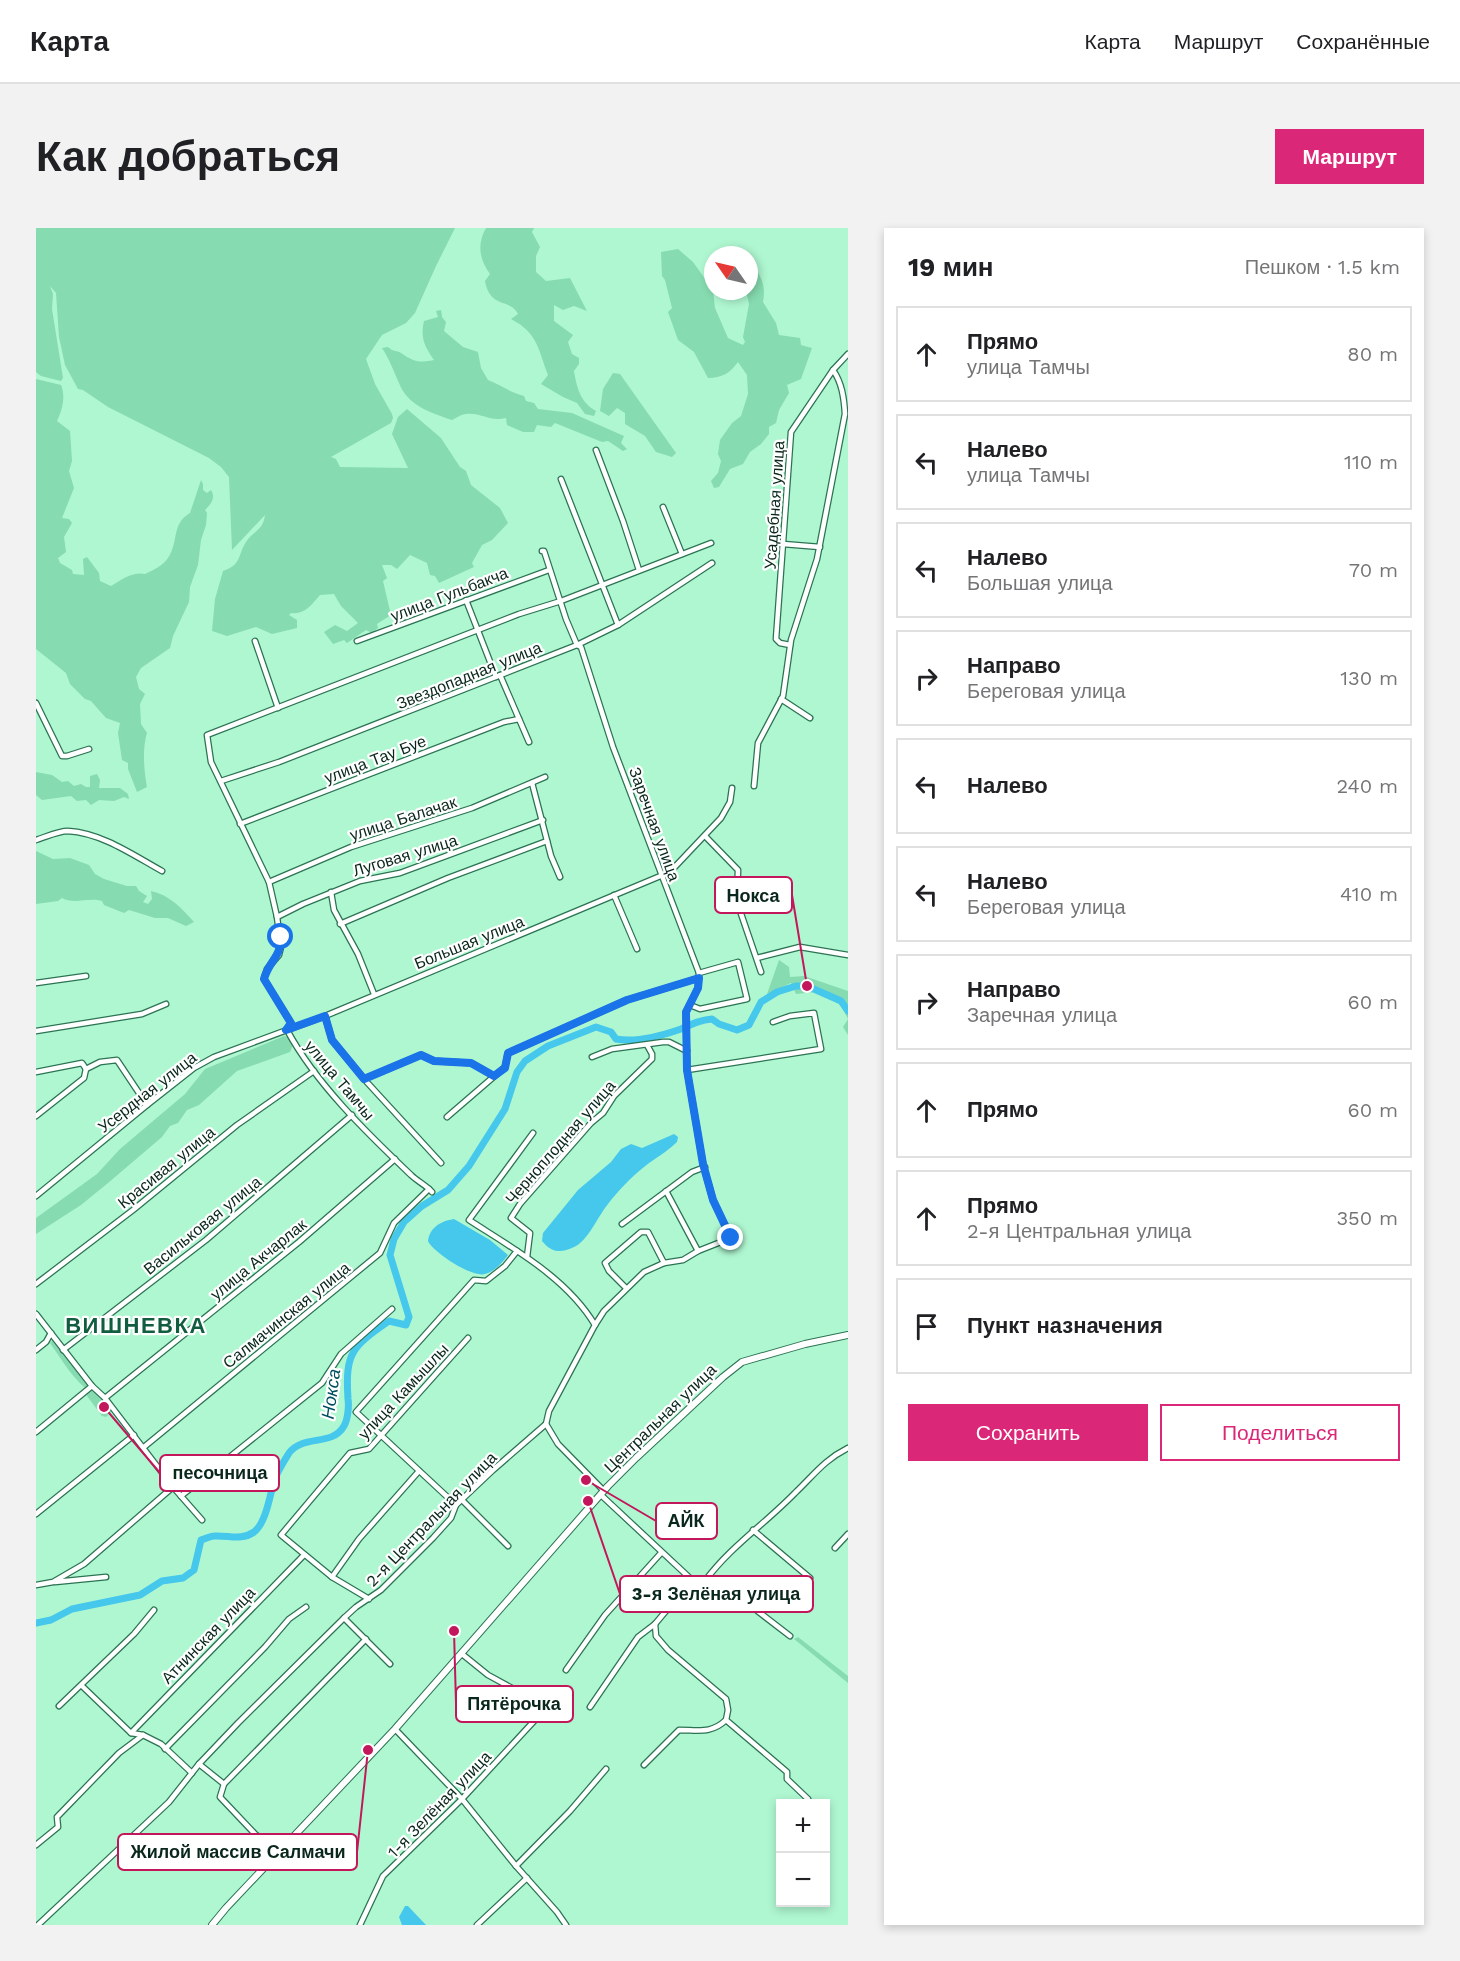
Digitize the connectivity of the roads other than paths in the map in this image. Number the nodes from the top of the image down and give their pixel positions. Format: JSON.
{"nodes":[{"id":1,"x":848,"y":354,"type":"edge"},
{"id":2,"x":833,"y":369,"type":"junction"},
{"id":3,"x":596,"y":450,"type":"dead end"},
{"id":4,"x":561,"y":479,"type":"dead end"},
{"id":5,"x":663,"y":507,"type":"dead end"},
{"id":6,"x":711,"y":543,"type":"dead end"},
{"id":7,"x":783,"y":544,"type":"junction"},
{"id":8,"x":820,"y":547,"type":"junction"},
{"id":9,"x":542,"y":550,"type":"dead end"},
{"id":10,"x":682,"y":554,"type":"junction"},
{"id":11,"x":712,"y":563,"type":"dead end"},
{"id":12,"x":549,"y":570,"type":"junction"},
{"id":13,"x":639,"y":570,"type":"junction"},
{"id":14,"x":602,"y":583,"type":"junction"},
{"id":15,"x":466,"y":600,"type":"junction"},
{"id":16,"x":561,"y":601,"type":"junction"},
{"id":17,"x":618,"y":625,"type":"junction"},
{"id":18,"x":479,"y":630,"type":"junction"},
{"id":19,"x":255,"y":641,"type":"dead end"},
{"id":20,"x":357,"y":641,"type":"dead end"},
{"id":21,"x":577,"y":645,"type":"junction"},
{"id":22,"x":790,"y":645,"type":"junction"},
{"id":23,"x":498,"y":676,"type":"junction"},
{"id":24,"x":781,"y":699,"type":"junction"},
{"id":25,"x":36,"y":703,"type":"edge"},
{"id":26,"x":278,"y":708,"type":"junction"},
{"id":27,"x":810,"y":718,"type":"dead end"},
{"id":28,"x":519,"y":719,"type":"junction"},
{"id":29,"x":529,"y":742,"type":"dead end"},
{"id":30,"x":88,"y":748,"type":"dead end"},
{"id":31,"x":545,"y":777,"type":"dead end"},
{"id":32,"x":221,"y":782,"type":"junction"},
{"id":33,"x":532,"y":783,"type":"junction"},
{"id":34,"x":754,"y":786,"type":"dead end"},
{"id":35,"x":732,"y":788,"type":"dead end"},
{"id":36,"x":543,"y":820,"type":"junction"},
{"id":37,"x":240,"y":824,"type":"junction"},
{"id":38,"x":705,"y":836,"type":"junction"},
{"id":39,"x":36,"y":840,"type":"edge"},
{"id":40,"x":547,"y":841,"type":"junction"},
{"id":41,"x":162,"y":871,"type":"dead end"},
{"id":42,"x":560,"y":877,"type":"dead end"},
{"id":43,"x":661,"y":877,"type":"junction"},
{"id":44,"x":269,"y":882,"type":"junction"},
{"id":45,"x":331,"y":892,"type":"junction"},
{"id":46,"x":614,"y":896,"type":"junction"},
{"id":47,"x":277,"y":917,"type":"junction"},
{"id":48,"x":340,"y":924,"type":"junction"},
{"id":49,"x":637,"y":949,"type":"dead end"},
{"id":50,"x":848,"y":955,"type":"edge"},
{"id":51,"x":757,"y":958,"type":"junction"},
{"id":52,"x":761,"y":972,"type":"dead end"},
{"id":53,"x":86,"y":976,"type":"dead end"},
{"id":54,"x":699,"y":976,"type":"junction"},
{"id":55,"x":36,"y":983,"type":"edge"},
{"id":56,"x":374,"y":994,"type":"junction"},
{"id":57,"x":166,"y":1004,"type":"dead end"},
{"id":58,"x":690,"y":1005,"type":"junction"},
{"id":59,"x":325,"y":1016,"type":"junction"},
{"id":60,"x":773,"y":1022,"type":"dead end"},
{"id":61,"x":286,"y":1030,"type":"junction"},
{"id":62,"x":36,"y":1031,"type":"edge"},
{"id":63,"x":647,"y":1046,"type":"junction"},
{"id":64,"x":687,"y":1048,"type":"junction"},
{"id":65,"x":592,"y":1057,"type":"dead end"},
{"id":66,"x":86,"y":1069,"type":"junction"},
{"id":67,"x":687,"y":1070,"type":"junction"},
{"id":68,"x":314,"y":1071,"type":"junction"},
{"id":69,"x":36,"y":1072,"type":"edge"},
{"id":70,"x":494,"y":1076,"type":"junction"},
{"id":71,"x":364,"y":1079,"type":"junction"},
{"id":72,"x":147,"y":1105,"type":"junction"},
{"id":73,"x":352,"y":1115,"type":"junction"},
{"id":74,"x":36,"y":1116,"type":"edge"},
{"id":75,"x":447,"y":1117,"type":"dead end"},
{"id":76,"x":533,"y":1133,"type":"dead end"},
{"id":77,"x":395,"y":1159,"type":"junction"},
{"id":78,"x":441,"y":1162,"type":"dead end"},
{"id":79,"x":705,"y":1167,"type":"junction"},
{"id":80,"x":430,"y":1190,"type":"joint"},
{"id":81,"x":666,"y":1191,"type":"junction"},
{"id":82,"x":36,"y":1196,"type":"edge"},
{"id":83,"x":622,"y":1224,"type":"dead end"},
{"id":84,"x":517,"y":1251,"type":"junction"},
{"id":85,"x":698,"y":1251,"type":"junction"},
{"id":86,"x":526,"y":1257,"type":"junction"},
{"id":87,"x":664,"y":1263,"type":"junction"},
{"id":88,"x":36,"y":1284,"type":"edge"},
{"id":89,"x":626,"y":1288,"type":"junction"},
{"id":90,"x":392,"y":1309,"type":"dead end"},
{"id":91,"x":36,"y":1314,"type":"edge"},
{"id":92,"x":596,"y":1325,"type":"junction"},
{"id":93,"x":51,"y":1333,"type":"junction"},
{"id":94,"x":848,"y":1335,"type":"edge"},
{"id":95,"x":468,"y":1338,"type":"dead end"},
{"id":96,"x":36,"y":1350,"type":"edge"},
{"id":97,"x":63,"y":1350,"type":"junction"},
{"id":98,"x":92,"y":1386,"type":"junction"},
{"id":99,"x":105,"y":1398,"type":"junction"},
{"id":100,"x":546,"y":1424,"type":"junction"},
{"id":101,"x":36,"y":1432,"type":"edge"},
{"id":102,"x":134,"y":1435,"type":"junction"},
{"id":103,"x":382,"y":1435,"type":"junction"},
{"id":104,"x":144,"y":1447,"type":"junction"},
{"id":105,"x":848,"y":1448,"type":"edge"},
{"id":106,"x":419,"y":1471,"type":"junction"},
{"id":107,"x":173,"y":1487,"type":"junction"},
{"id":108,"x":602,"y":1493,"type":"junction"},
{"id":109,"x":181,"y":1496,"type":"junction"},
{"id":110,"x":462,"y":1500,"type":"junction"},
{"id":111,"x":456,"y":1505,"type":"junction"},
{"id":112,"x":36,"y":1514,"type":"edge"},
{"id":113,"x":202,"y":1520,"type":"dead end"},
{"id":114,"x":753,"y":1530,"type":"junction"},
{"id":115,"x":848,"y":1534,"type":"edge"},
{"id":116,"x":508,"y":1546,"type":"dead end"},
{"id":117,"x":836,"y":1548,"type":"dead end"},
{"id":118,"x":661,"y":1553,"type":"junction"},
{"id":119,"x":304,"y":1555,"type":"junction"},
{"id":120,"x":106,"y":1577,"type":"dead end"},
{"id":121,"x":332,"y":1577,"type":"junction"},
{"id":122,"x":810,"y":1578,"type":"dead end"},
{"id":123,"x":692,"y":1580,"type":"junction"},
{"id":124,"x":705,"y":1581,"type":"junction"},
{"id":125,"x":53,"y":1582,"type":"junction"},
{"id":126,"x":36,"y":1585,"type":"edge"},
{"id":127,"x":369,"y":1599,"type":"junction"},
{"id":128,"x":306,"y":1607,"type":"dead end"},
{"id":129,"x":154,"y":1610,"type":"dead end"},
{"id":130,"x":344,"y":1618,"type":"junction"},
{"id":131,"x":655,"y":1624,"type":"junction"},
{"id":132,"x":790,"y":1636,"type":"dead end"},
{"id":133,"x":366,"y":1639,"type":"junction"},
{"id":134,"x":462,"y":1654,"type":"junction"},
{"id":135,"x":390,"y":1664,"type":"dead end"},
{"id":136,"x":566,"y":1670,"type":"dead end"},
{"id":137,"x":82,"y":1686,"type":"junction"},
{"id":138,"x":59,"y":1706,"type":"dead end"},
{"id":139,"x":547,"y":1707,"type":"junction"},
{"id":140,"x":590,"y":1707,"type":"dead end"},
{"id":141,"x":554,"y":1711,"type":"dead end"},
{"id":142,"x":726,"y":1719,"type":"junction"},
{"id":143,"x":395,"y":1729,"type":"junction"},
{"id":144,"x":131,"y":1733,"type":"junction"},
{"id":145,"x":143,"y":1735,"type":"junction"},
{"id":146,"x":165,"y":1749,"type":"junction"},
{"id":147,"x":200,"y":1764,"type":"junction"},
{"id":148,"x":644,"y":1765,"type":"dead end"},
{"id":149,"x":606,"y":1769,"type":"dead end"},
{"id":150,"x":192,"y":1773,"type":"junction"},
{"id":151,"x":224,"y":1784,"type":"junction"},
{"id":152,"x":462,"y":1799,"type":"junction"},
{"id":153,"x":808,"y":1799,"type":"dead end"},
{"id":154,"x":36,"y":1845,"type":"edge"},
{"id":155,"x":278,"y":1852,"type":"junction"},
{"id":156,"x":516,"y":1866,"type":"junction"},
{"id":157,"x":527,"y":1878,"type":"junction"},
{"id":158,"x":563,"y":1924,"type":"edge"},
{"id":159,"x":38,"y":1925,"type":"edge"},
{"id":160,"x":212,"y":1925,"type":"edge"},
{"id":161,"x":360,"y":1925,"type":"edge"},
{"id":162,"x":477,"y":1925,"type":"edge"}],
"edges":[{"from":1,"to":2,"type":"street","name":"Усадебная улица"},
{"from":2,"to":7,"type":"street","name":"Усадебная улица"},
{"from":2,"to":8,"type":"street"},
{"from":3,"to":13,"type":"street"},
{"from":4,"to":14,"type":"street"},
{"from":5,"to":10,"type":"street"},
{"from":6,"to":10,"type":"street"},
{"from":7,"to":8,"type":"street"},
{"from":7,"to":22,"type":"street","name":"Усадебная улица"},
{"from":8,"to":22,"type":"street"},
{"from":9,"to":12,"type":"street","name":"Заречная улица"},
{"from":10,"to":13,"type":"street"},
{"from":11,"to":17,"type":"street","name":"Звездопадная улица"},
{"from":12,"to":15,"type":"street","name":"улица Гульбакча"},
{"from":12,"to":16,"type":"street","name":"Заречная улица"},
{"from":13,"to":14,"type":"street"},
{"from":14,"to":16,"type":"street"},
{"from":14,"to":17,"type":"street"},
{"from":15,"to":18,"type":"street"},
{"from":15,"to":20,"type":"street","name":"улица Гульбакча"},
{"from":16,"to":18,"type":"street"},
{"from":16,"to":21,"type":"street","name":"Заречная улица"},
{"from":17,"to":21,"type":"street","name":"Звездопадная улица"},
{"from":18,"to":23,"type":"street"},
{"from":18,"to":26,"type":"street"},
{"from":19,"to":26,"type":"street"},
{"from":21,"to":23,"type":"street","name":"Звездопадная улица"},
{"from":21,"to":43,"type":"street","name":"Заречная улица"},
{"from":22,"to":24,"type":"street"},
{"from":23,"to":28,"type":"street"},
{"from":23,"to":32,"type":"street","name":"Звездопадная улица"},
{"from":24,"to":27,"type":"street"},
{"from":24,"to":34,"type":"street"},
{"from":25,"to":30,"type":"street"},
{"from":26,"to":32,"type":"street","name":"улица Тамчы"},
{"from":28,"to":29,"type":"street"},
{"from":28,"to":37,"type":"street","name":"улица Тау Буе"},
{"from":31,"to":33,"type":"street","name":"улица Балачак"},
{"from":32,"to":37,"type":"street","name":"улица Тамчы"},
{"from":33,"to":36,"type":"street"},
{"from":33,"to":44,"type":"street","name":"улица Балачак"},
{"from":35,"to":38,"type":"street","name":"Большая улица"},
{"from":36,"to":40,"type":"street"},
{"from":36,"to":45,"type":"street","name":"Луговая улица"},
{"from":37,"to":44,"type":"street","name":"улица Тамчы"},
{"from":38,"to":43,"type":"street","name":"Большая улица"},
{"from":38,"to":51,"type":"street"},
{"from":39,"to":41,"type":"street"},
{"from":40,"to":42,"type":"street"},
{"from":40,"to":48,"type":"street","name":"Луговая улица"},
{"from":43,"to":46,"type":"street","name":"Большая улица"},
{"from":43,"to":54,"type":"street","name":"Заречная улица"},
{"from":44,"to":47,"type":"street","name":"улица Тамчы"},
{"from":45,"to":47,"type":"street","name":"Луговая улица"},
{"from":45,"to":48,"type":"street"},
{"from":46,"to":49,"type":"street"},
{"from":46,"to":56,"type":"street","name":"Большая улица"},
{"from":47,"to":61,"type":"street","name":"улица Тамчы"},
{"from":48,"to":56,"type":"street"},
{"from":50,"to":51,"type":"street"},
{"from":51,"to":52,"type":"street"},
{"from":53,"to":55,"type":"street"},
{"from":54,"to":58,"type":"street"},
{"from":54,"to":58,"type":"street"},
{"from":54,"to":70,"type":"street"},
{"from":56,"to":59,"type":"street","name":"Большая улица"},
{"from":57,"to":62,"type":"street"},
{"from":58,"to":64,"type":"street","name":"2-я Центральная улица"},
{"from":59,"to":61,"type":"street","name":"Большая улица"},
{"from":59,"to":71,"type":"street"},
{"from":60,"to":67,"type":"street"},
{"from":61,"to":68,"type":"street","name":"улица Тамчы"},
{"from":61,"to":72,"type":"street","name":"Усердная улица"},
{"from":63,"to":64,"type":"street"},
{"from":63,"to":65,"type":"street"},
{"from":63,"to":86,"type":"street","name":"Черноплодная улица"},
{"from":64,"to":67,"type":"street","name":"2-я Центральная улица"},
{"from":66,"to":69,"type":"street"},
{"from":66,"to":72,"type":"street"},
{"from":66,"to":74,"type":"street"},
{"from":67,"to":79,"type":"street","name":"2-я Центральная улица"},
{"from":68,"to":73,"type":"street","name":"улица Тамчы"},
{"from":68,"to":88,"type":"street","name":"Красивая улица"},
{"from":70,"to":71,"type":"street"},
{"from":70,"to":75,"type":"street"},
{"from":71,"to":78,"type":"street"},
{"from":72,"to":82,"type":"street","name":"Усердная улица"},
{"from":73,"to":77,"type":"street","name":"улица Тамчы"},
{"from":73,"to":97,"type":"street","name":"Васильковая улица"},
{"from":76,"to":84,"type":"street"},
{"from":77,"to":80,"type":"street","name":"улица Тамчы"},
{"from":77,"to":99,"type":"street","name":"улица Акчарлак"},
{"from":79,"to":81,"type":"street"},
{"from":79,"to":85,"type":"street","name":"2-я Центральная улица"},
{"from":80,"to":104,"type":"street","name":"Салмачинская улица"},
{"from":81,"to":83,"type":"street"},
{"from":81,"to":85,"type":"street"},
{"from":84,"to":86,"type":"street"},
{"from":84,"to":103,"type":"street"},
{"from":85,"to":87,"type":"street","name":"2-я Центральная улица"},
{"from":86,"to":92,"type":"street"},
{"from":87,"to":89,"type":"street","name":"2-я Центральная улица"},
{"from":87,"to":89,"type":"street"},
{"from":89,"to":92,"type":"street","name":"2-я Центральная улица"},
{"from":90,"to":109,"type":"street"},
{"from":91,"to":93,"type":"street"},
{"from":92,"to":100,"type":"street","name":"2-я Центральная улица"},
{"from":93,"to":96,"type":"street"},
{"from":93,"to":97,"type":"street"},
{"from":94,"to":108,"type":"street","name":"Центральная улица"},
{"from":95,"to":103,"type":"street","name":"улица Камышлы"},
{"from":97,"to":98,"type":"street"},
{"from":98,"to":99,"type":"street"},
{"from":98,"to":101,"type":"street"},
{"from":99,"to":102,"type":"street"},
{"from":100,"to":108,"type":"street"},
{"from":100,"to":110,"type":"street","name":"2-я Центральная улица"},
{"from":102,"to":104,"type":"street"},
{"from":102,"to":112,"type":"street"},
{"from":103,"to":106,"type":"street"},
{"from":103,"to":119,"type":"street","name":"улица Камышлы"},
{"from":104,"to":107,"type":"street"},
{"from":105,"to":114,"type":"street"},
{"from":106,"to":111,"type":"street"},
{"from":106,"to":121,"type":"street"},
{"from":107,"to":109,"type":"street"},
{"from":107,"to":125,"type":"street"},
{"from":108,"to":118,"type":"street"},
{"from":108,"to":134,"type":"street","name":"Центральная улица"},
{"from":109,"to":113,"type":"street"},
{"from":110,"to":111,"type":"street","name":"2-я Центральная улица"},
{"from":110,"to":116,"type":"street"},
{"from":111,"to":127,"type":"street","name":"2-я Центральная улица"},
{"from":114,"to":122,"type":"street"},
{"from":114,"to":124,"type":"street"},
{"from":115,"to":117,"type":"street"},
{"from":118,"to":123,"type":"street"},
{"from":118,"to":136,"type":"street"},
{"from":119,"to":121,"type":"street"},
{"from":119,"to":144,"type":"street","name":"Атнинская улица"},
{"from":120,"to":125,"type":"street"},
{"from":121,"to":127,"type":"street"},
{"from":123,"to":124,"type":"street"},
{"from":123,"to":131,"type":"street"},
{"from":124,"to":132,"type":"street"},
{"from":125,"to":126,"type":"street"},
{"from":127,"to":130,"type":"street","name":"2-я Центральная улица"},
{"from":128,"to":146,"type":"street"},
{"from":129,"to":137,"type":"street"},
{"from":130,"to":133,"type":"street"},
{"from":130,"to":147,"type":"street","name":"2-я Центральная улица"},
{"from":131,"to":140,"type":"street"},
{"from":131,"to":142,"type":"street"},
{"from":133,"to":135,"type":"street"},
{"from":133,"to":151,"type":"street"},
{"from":134,"to":139,"type":"street"},
{"from":134,"to":143,"type":"street","name":"Центральная улица"},
{"from":137,"to":138,"type":"street"},
{"from":137,"to":144,"type":"street"},
{"from":139,"to":141,"type":"street"},
{"from":139,"to":152,"type":"street","name":"1-я Зелёная улица"},
{"from":142,"to":148,"type":"street"},
{"from":142,"to":153,"type":"street"},
{"from":143,"to":152,"type":"street"},
{"from":143,"to":155,"type":"street","name":"Центральная улица"},
{"from":144,"to":145,"type":"street"},
{"from":145,"to":146,"type":"street"},
{"from":145,"to":154,"type":"street"},
{"from":146,"to":150,"type":"street"},
{"from":147,"to":150,"type":"street","name":"2-я Центральная улица"},
{"from":147,"to":151,"type":"street"},
{"from":149,"to":156,"type":"street"},
{"from":150,"to":159,"type":"street","name":"2-я Центральная улица"},
{"from":151,"to":155,"type":"street"},
{"from":152,"to":156,"type":"street"},
{"from":152,"to":161,"type":"street","name":"1-я Зелёная улица"},
{"from":155,"to":160,"type":"street","name":"Центральная улица"},
{"from":156,"to":157,"type":"street"},
{"from":157,"to":158,"type":"street"},
{"from":157,"to":162,"type":"street"}]}
